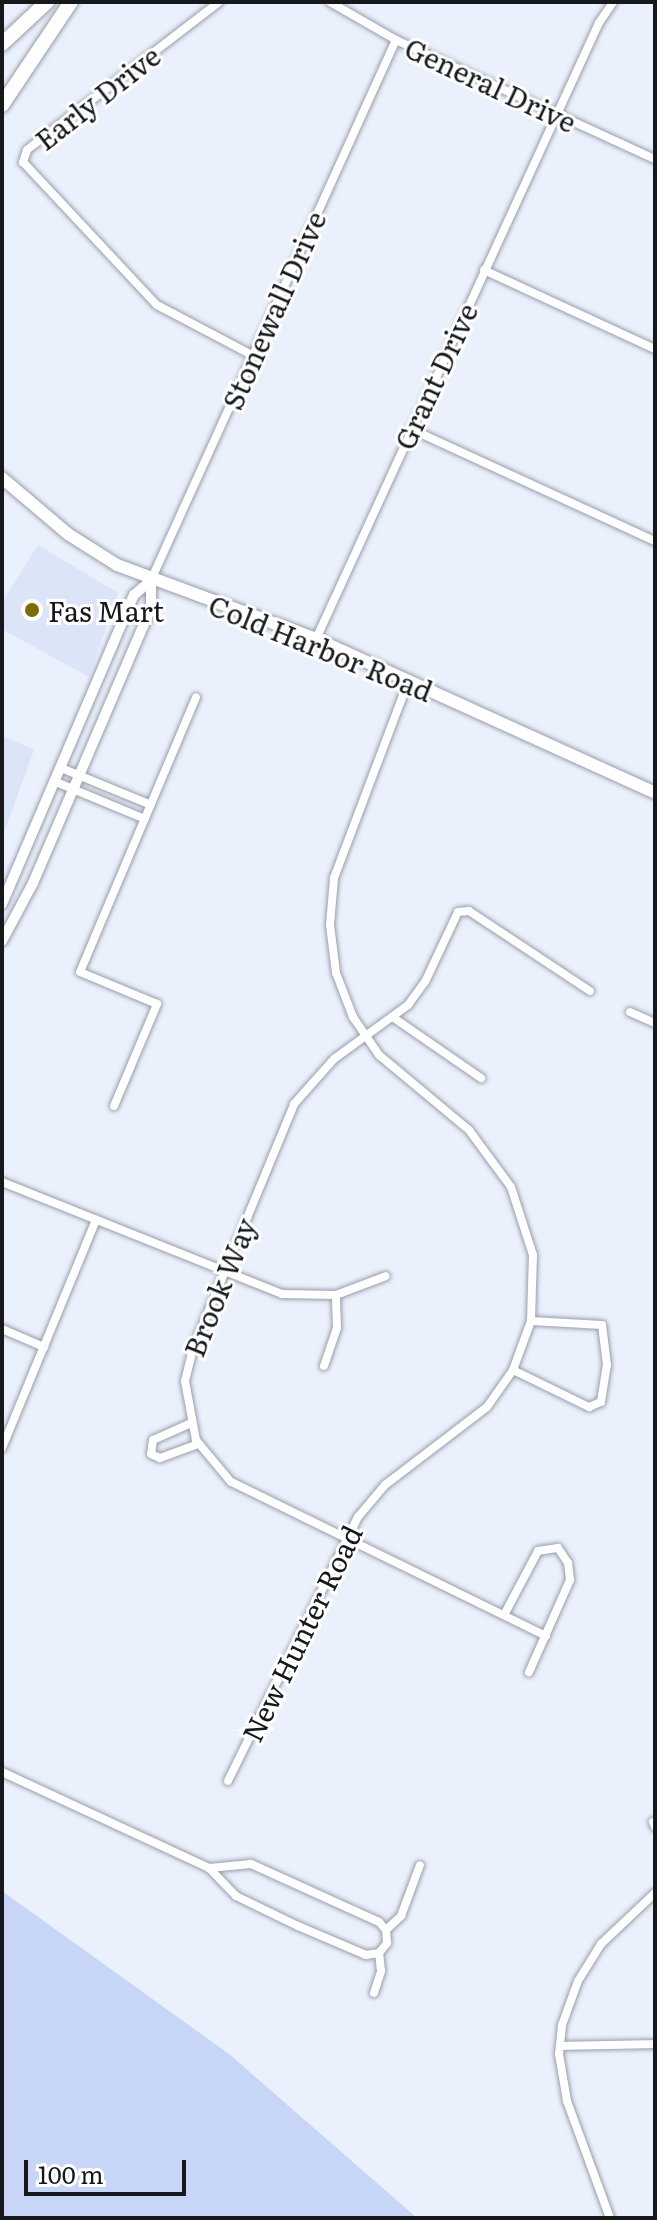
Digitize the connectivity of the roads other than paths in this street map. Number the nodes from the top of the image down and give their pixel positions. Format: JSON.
{"nodes":[{"id":1,"x":47,"y":2,"type":"edge"},
{"id":2,"x":71,"y":2,"type":"edge"},
{"id":3,"x":330,"y":2,"type":"edge"},
{"id":4,"x":613,"y":2,"type":"edge"},
{"id":5,"x":216,"y":5,"type":"edge"},
{"id":6,"x":396,"y":40,"type":"junction"},
{"id":7,"x":2,"y":44,"type":"edge"},
{"id":8,"x":2,"y":105,"type":"edge"},
{"id":9,"x":557,"y":114,"type":"junction"},
{"id":10,"x":655,"y":159,"type":"edge"},
{"id":11,"x":484,"y":270,"type":"junction"},
{"id":12,"x":655,"y":349,"type":"edge"},
{"id":13,"x":252,"y":355,"type":"junction"},
{"id":14,"x":411,"y":429,"type":"junction"},
{"id":15,"x":2,"y":478,"type":"edge"},
{"id":16,"x":655,"y":541,"type":"edge"},
{"id":17,"x":151,"y":580,"type":"junction"},
{"id":18,"x":316,"y":639,"type":"junction"},
{"id":19,"x":409,"y":680,"type":"junction"},
{"id":20,"x":196,"y":698,"type":"dead end"},
{"id":21,"x":61,"y":768,"type":"junction"},
{"id":22,"x":79,"y":776,"type":"junction"},
{"id":23,"x":56,"y":782,"type":"junction"},
{"id":24,"x":73,"y":789,"type":"junction"},
{"id":25,"x":655,"y":793,"type":"edge"},
{"id":26,"x":151,"y":805,"type":"junction"},
{"id":27,"x":145,"y":819,"type":"junction"},
{"id":28,"x":2,"y":904,"type":"edge"},
{"id":29,"x":2,"y":941,"type":"edge"},
{"id":30,"x":590,"y":991,"type":"dead end"},
{"id":31,"x":630,"y":1012,"type":"dead end"},
{"id":32,"x":394,"y":1018,"type":"junction"},
{"id":33,"x":655,"y":1023,"type":"edge"},
{"id":34,"x":364,"y":1035,"type":"junction"},
{"id":35,"x":481,"y":1078,"type":"dead end"},
{"id":36,"x":114,"y":1106,"type":"dead end"},
{"id":37,"x":2,"y":1182,"type":"edge"},
{"id":38,"x":96,"y":1220,"type":"junction"},
{"id":39,"x":223,"y":1272,"type":"junction"},
{"id":40,"x":386,"y":1276,"type":"dead end"},
{"id":41,"x":336,"y":1295,"type":"junction"},
{"id":42,"x":531,"y":1321,"type":"junction"},
{"id":43,"x":2,"y":1329,"type":"edge"},
{"id":44,"x":44,"y":1347,"type":"junction"},
{"id":45,"x":324,"y":1366,"type":"dead end"},
{"id":46,"x":513,"y":1370,"type":"junction"},
{"id":47,"x":189,"y":1424,"type":"junction"},
{"id":48,"x":198,"y":1444,"type":"junction"},
{"id":49,"x":2,"y":1448,"type":"edge"},
{"id":50,"x":345,"y":1539,"type":"junction"},
{"id":51,"x":504,"y":1615,"type":"junction"},
{"id":52,"x":546,"y":1636,"type":"junction"},
{"id":53,"x":529,"y":1672,"type":"dead end"},
{"id":54,"x":2,"y":1772,"type":"edge"},
{"id":55,"x":228,"y":1781,"type":"dead end"},
{"id":56,"x":420,"y":1865,"type":"dead end"},
{"id":57,"x":209,"y":1868,"type":"junction"},
{"id":58,"x":655,"y":1893,"type":"edge"},
{"id":59,"x":386,"y":1930,"type":"junction"},
{"id":60,"x":379,"y":1953,"type":"junction"},
{"id":61,"x":374,"y":1993,"type":"dead end"},
{"id":62,"x":655,"y":2044,"type":"edge"},
{"id":63,"x":560,"y":2046,"type":"junction"},
{"id":64,"x":610,"y":2218,"type":"edge"}],
"edges":[{"from":1,"to":7,"type":"highway"},
{"from":2,"to":8,"type":"highway"},
{"from":3,"to":6,"type":"street","name":"General Drive"},
{"from":4,"to":9,"type":"street","name":"Grant Drive"},
{"from":5,"to":13,"type":"street","name":"Early Drive"},
{"from":6,"to":9,"type":"street","name":"General Drive"},
{"from":6,"to":13,"type":"street","name":"Stonewall Drive"},
{"from":9,"to":10,"type":"street","name":"General Drive"},
{"from":9,"to":11,"type":"street","name":"Grant Drive"},
{"from":11,"to":12,"type":"street"},
{"from":11,"to":14,"type":"street","name":"Grant Drive"},
{"from":13,"to":17,"type":"street","name":"Stonewall Drive"},
{"from":14,"to":16,"type":"street"},
{"from":14,"to":18,"type":"street","name":"Grant Drive"},
{"from":15,"to":17,"type":"main road","name":"Cold Harbor Road"},
{"from":17,"to":18,"type":"main road","name":"Cold Harbor Road"},
{"from":17,"to":21,"type":"street"},
{"from":17,"to":22,"type":"street"},
{"from":18,"to":19,"type":"main road","name":"Cold Harbor Road"},
{"from":19,"to":25,"type":"main road","name":"Cold Harbor Road"},
{"from":19,"to":34,"type":"street","name":"New Hunter Road"},
{"from":20,"to":26,"type":"street"},
{"from":21,"to":22,"type":"street"},
{"from":21,"to":23,"type":"street"},
{"from":22,"to":24,"type":"street"},
{"from":22,"to":26,"type":"street"},
{"from":23,"to":24,"type":"street"},
{"from":23,"to":28,"type":"street"},
{"from":24,"to":27,"type":"street"},
{"from":24,"to":29,"type":"street"},
{"from":26,"to":27,"type":"street"},
{"from":27,"to":36,"type":"street"},
{"from":30,"to":32,"type":"street","name":"Brook Way"},
{"from":31,"to":33,"type":"street"},
{"from":32,"to":34,"type":"street","name":"Brook Way"},
{"from":32,"to":35,"type":"street"},
{"from":34,"to":39,"type":"street","name":"Brook Way"},
{"from":34,"to":42,"type":"street","name":"New Hunter Road"},
{"from":37,"to":38,"type":"street"},
{"from":38,"to":39,"type":"street"},
{"from":38,"to":44,"type":"street"},
{"from":39,"to":41,"type":"street"},
{"from":39,"to":47,"type":"street","name":"Brook Way"},
{"from":40,"to":41,"type":"street"},
{"from":41,"to":45,"type":"street"},
{"from":42,"to":46,"type":"street","name":"New Hunter Road"},
{"from":42,"to":46,"type":"street"},
{"from":43,"to":44,"type":"street"},
{"from":44,"to":49,"type":"street"},
{"from":46,"to":50,"type":"street","name":"New Hunter Road"},
{"from":47,"to":48,"type":"street","name":"Brook Way"},
{"from":47,"to":48,"type":"street"},
{"from":48,"to":50,"type":"street","name":"Brook Way"},
{"from":50,"to":51,"type":"street","name":"Brook Way"},
{"from":50,"to":55,"type":"street","name":"New Hunter Road"},
{"from":51,"to":52,"type":"street","name":"Brook Way"},
{"from":51,"to":52,"type":"street"},
{"from":52,"to":53,"type":"street"},
{"from":54,"to":57,"type":"street"},
{"from":56,"to":59,"type":"street"},
{"from":57,"to":59,"type":"street"},
{"from":57,"to":60,"type":"street"},
{"from":58,"to":63,"type":"street"},
{"from":59,"to":60,"type":"street"},
{"from":60,"to":61,"type":"street"},
{"from":62,"to":63,"type":"street"},
{"from":63,"to":64,"type":"street"}]}
